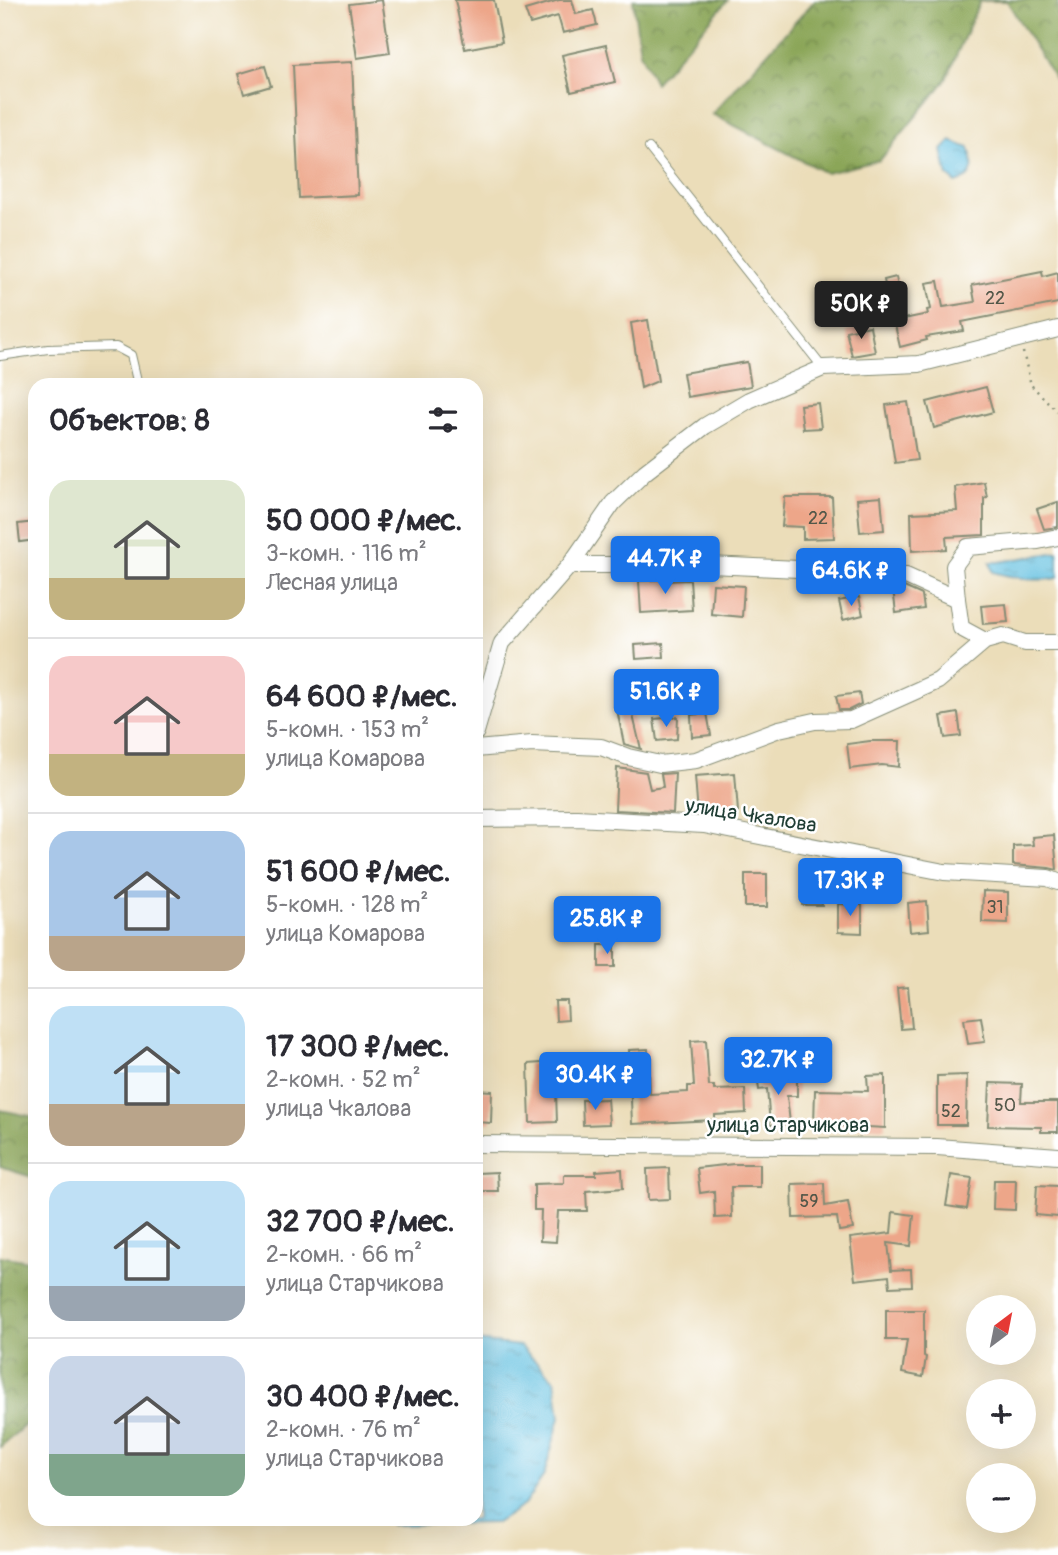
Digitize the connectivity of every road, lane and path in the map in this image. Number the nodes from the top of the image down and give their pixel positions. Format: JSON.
{"nodes":[{"id":1,"x":649,"y":148,"type":"dead end"},
{"id":2,"x":1058,"y":329,"type":"edge"},
{"id":3,"x":1020,"y":339,"type":"junction"},
{"id":4,"x":0,"y":356,"type":"edge"},
{"id":5,"x":823,"y":368,"type":"junction"},
{"id":6,"x":136,"y":378,"type":"edge"},
{"id":7,"x":1058,"y":412,"type":"edge"},
{"id":8,"x":1058,"y":537,"type":"edge"},
{"id":9,"x":570,"y":565,"type":"junction"},
{"id":10,"x":957,"y":600,"type":"junction"},
{"id":11,"x":985,"y":641,"type":"junction"},
{"id":12,"x":1058,"y":643,"type":"edge"},
{"id":13,"x":483,"y":708,"type":"edge"},
{"id":14,"x":483,"y":748,"type":"edge"},
{"id":15,"x":483,"y":819,"type":"edge"},
{"id":16,"x":1058,"y":882,"type":"edge"},
{"id":17,"x":483,"y":1144,"type":"edge"},
{"id":18,"x":1058,"y":1156,"type":"edge"}],
"edges":[{"from":1,"to":5,"type":"lane"},
{"from":2,"to":3,"type":"street"},
{"from":3,"to":5,"type":"street"},
{"from":3,"to":7,"type":"path"},
{"from":4,"to":6,"type":"lane"},
{"from":5,"to":9,"type":"street"},
{"from":8,"to":10,"type":"street"},
{"from":9,"to":10,"type":"street"},
{"from":9,"to":13,"type":"street"},
{"from":10,"to":11,"type":"street"},
{"from":11,"to":12,"type":"street"},
{"from":11,"to":14,"type":"street"},
{"from":15,"to":16,"type":"street","name":"улица Чкалова"},
{"from":17,"to":18,"type":"street","name":"улица Старчикова"}]}
